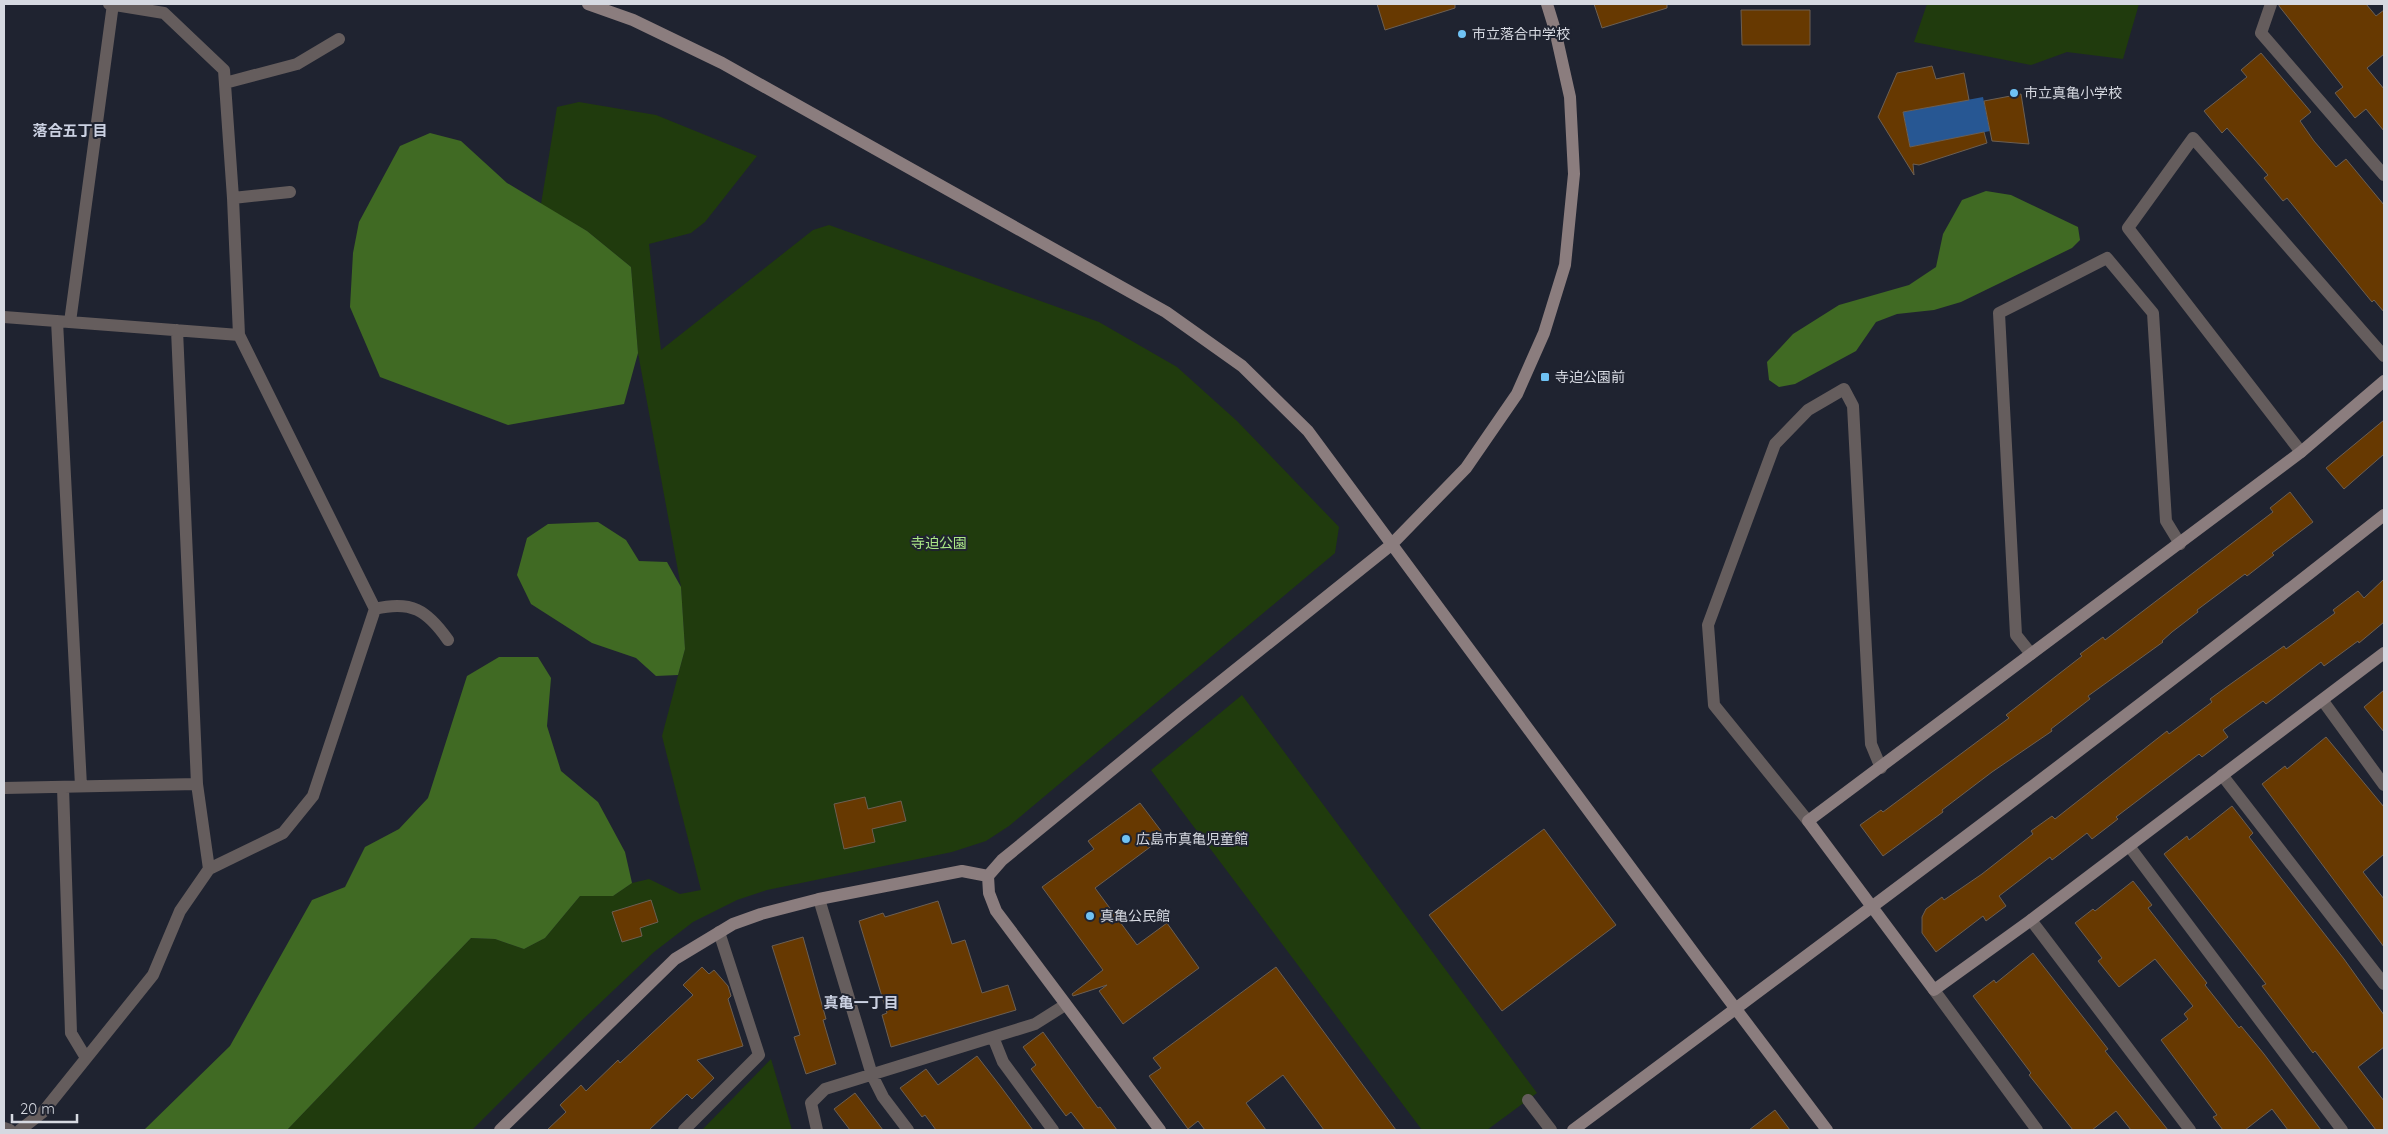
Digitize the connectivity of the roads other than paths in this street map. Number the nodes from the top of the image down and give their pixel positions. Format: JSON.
{"nodes":[{"id":1,"x":111,"y":4,"type":"edge"},
{"id":2,"x":588,"y":4,"type":"edge"},
{"id":3,"x":1547,"y":4,"type":"edge"},
{"id":4,"x":2271,"y":4,"type":"edge"},
{"id":5,"x":339,"y":39,"type":"dead end"},
{"id":6,"x":225,"y":83,"type":"junction"},
{"id":7,"x":2384,"y":175,"type":"edge"},
{"id":8,"x":290,"y":192,"type":"dead end"},
{"id":9,"x":233,"y":198,"type":"junction"},
{"id":10,"x":4,"y":317,"type":"edge"},
{"id":11,"x":57,"y":321,"type":"junction"},
{"id":12,"x":70,"y":322,"type":"junction"},
{"id":13,"x":177,"y":330,"type":"junction"},
{"id":14,"x":238,"y":334,"type":"junction"},
{"id":15,"x":2384,"y":356,"type":"edge"},
{"id":16,"x":2384,"y":380,"type":"edge"},
{"id":17,"x":2301,"y":452,"type":"junction"},
{"id":18,"x":2384,"y":515,"type":"edge"},
{"id":19,"x":1392,"y":544,"type":"junction"},
{"id":20,"x":2180,"y":544,"type":"junction"},
{"id":21,"x":374,"y":610,"type":"junction"},
{"id":22,"x":448,"y":640,"type":"dead end"},
{"id":23,"x":2031,"y":654,"type":"junction"},
{"id":24,"x":2384,"y":654,"type":"edge"},
{"id":25,"x":2323,"y":701,"type":"junction"},
{"id":26,"x":1882,"y":768,"type":"junction"},
{"id":27,"x":2222,"y":775,"type":"junction"},
{"id":28,"x":197,"y":784,"type":"junction"},
{"id":29,"x":2384,"y":785,"type":"edge"},
{"id":30,"x":81,"y":786,"type":"junction"},
{"id":31,"x":63,"y":787,"type":"junction"},
{"id":32,"x":4,"y":788,"type":"edge"},
{"id":33,"x":1808,"y":821,"type":"junction"},
{"id":34,"x":2129,"y":846,"type":"junction"},
{"id":35,"x":209,"y":869,"type":"junction"},
{"id":36,"x":988,"y":876,"type":"junction"},
{"id":37,"x":819,"y":899,"type":"junction"},
{"id":38,"x":1873,"y":906,"type":"junction"},
{"id":39,"x":2031,"y":920,"type":"junction"},
{"id":40,"x":719,"y":932,"type":"junction"},
{"id":41,"x":2384,"y":984,"type":"edge"},
{"id":42,"x":1934,"y":990,"type":"junction"},
{"id":43,"x":1065,"y":1005,"type":"junction"},
{"id":44,"x":993,"y":1037,"type":"junction"},
{"id":45,"x":86,"y":1058,"type":"junction"},
{"id":46,"x":872,"y":1074,"type":"junction"},
{"id":47,"x":1530,"y":1103,"type":"dead end"},
{"id":48,"x":4,"y":1128,"type":"edge"},
{"id":49,"x":10,"y":1130,"type":"edge"},
{"id":50,"x":20,"y":1130,"type":"edge"},
{"id":51,"x":500,"y":1130,"type":"edge"},
{"id":52,"x":684,"y":1130,"type":"edge"},
{"id":53,"x":817,"y":1130,"type":"edge"},
{"id":54,"x":908,"y":1130,"type":"edge"},
{"id":55,"x":1053,"y":1130,"type":"edge"},
{"id":56,"x":1160,"y":1130,"type":"edge"},
{"id":57,"x":1551,"y":1130,"type":"edge"},
{"id":58,"x":1573,"y":1130,"type":"edge"},
{"id":59,"x":1827,"y":1130,"type":"edge"},
{"id":60,"x":2037,"y":1130,"type":"edge"},
{"id":61,"x":2190,"y":1130,"type":"edge"},
{"id":62,"x":2342,"y":1130,"type":"edge"}],
"edges":[{"from":1,"to":6,"type":"street"},
{"from":1,"to":12,"type":"street"},
{"from":2,"to":19,"type":"street"},
{"from":3,"to":19,"type":"street"},
{"from":4,"to":7,"type":"street"},
{"from":5,"to":6,"type":"street"},
{"from":6,"to":9,"type":"street"},
{"from":8,"to":9,"type":"street"},
{"from":9,"to":14,"type":"street"},
{"from":10,"to":11,"type":"street"},
{"from":11,"to":12,"type":"street"},
{"from":11,"to":30,"type":"street"},
{"from":12,"to":13,"type":"street"},
{"from":13,"to":14,"type":"street"},
{"from":13,"to":28,"type":"street"},
{"from":14,"to":21,"type":"street"},
{"from":15,"to":17,"type":"street"},
{"from":16,"to":17,"type":"street"},
{"from":17,"to":20,"type":"street"},
{"from":18,"to":38,"type":"street"},
{"from":19,"to":36,"type":"street"},
{"from":19,"to":59,"type":"street"},
{"from":20,"to":23,"type":"street"},
{"from":20,"to":23,"type":"street"},
{"from":21,"to":22,"type":"street"},
{"from":21,"to":35,"type":"street"},
{"from":23,"to":26,"type":"street"},
{"from":24,"to":25,"type":"street"},
{"from":25,"to":27,"type":"street"},
{"from":25,"to":29,"type":"street"},
{"from":26,"to":33,"type":"street"},
{"from":26,"to":33,"type":"street"},
{"from":27,"to":34,"type":"street"},
{"from":27,"to":41,"type":"street"},
{"from":28,"to":30,"type":"street"},
{"from":28,"to":35,"type":"street"},
{"from":30,"to":31,"type":"street"},
{"from":31,"to":32,"type":"street"},
{"from":31,"to":45,"type":"street"},
{"from":33,"to":38,"type":"street"},
{"from":34,"to":39,"type":"street"},
{"from":34,"to":62,"type":"street"},
{"from":35,"to":45,"type":"street"},
{"from":36,"to":37,"type":"street"},
{"from":36,"to":43,"type":"street"},
{"from":37,"to":40,"type":"street"},
{"from":37,"to":46,"type":"street"},
{"from":38,"to":42,"type":"street"},
{"from":38,"to":58,"type":"street"},
{"from":39,"to":42,"type":"street"},
{"from":39,"to":61,"type":"street"},
{"from":40,"to":51,"type":"street"},
{"from":40,"to":52,"type":"street"},
{"from":42,"to":60,"type":"street"},
{"from":43,"to":44,"type":"street"},
{"from":43,"to":56,"type":"street"},
{"from":44,"to":46,"type":"street"},
{"from":44,"to":55,"type":"street"},
{"from":45,"to":50,"type":"street"},
{"from":46,"to":53,"type":"street"},
{"from":46,"to":54,"type":"street"},
{"from":47,"to":57,"type":"street"},
{"from":48,"to":49,"type":"street"}]}
